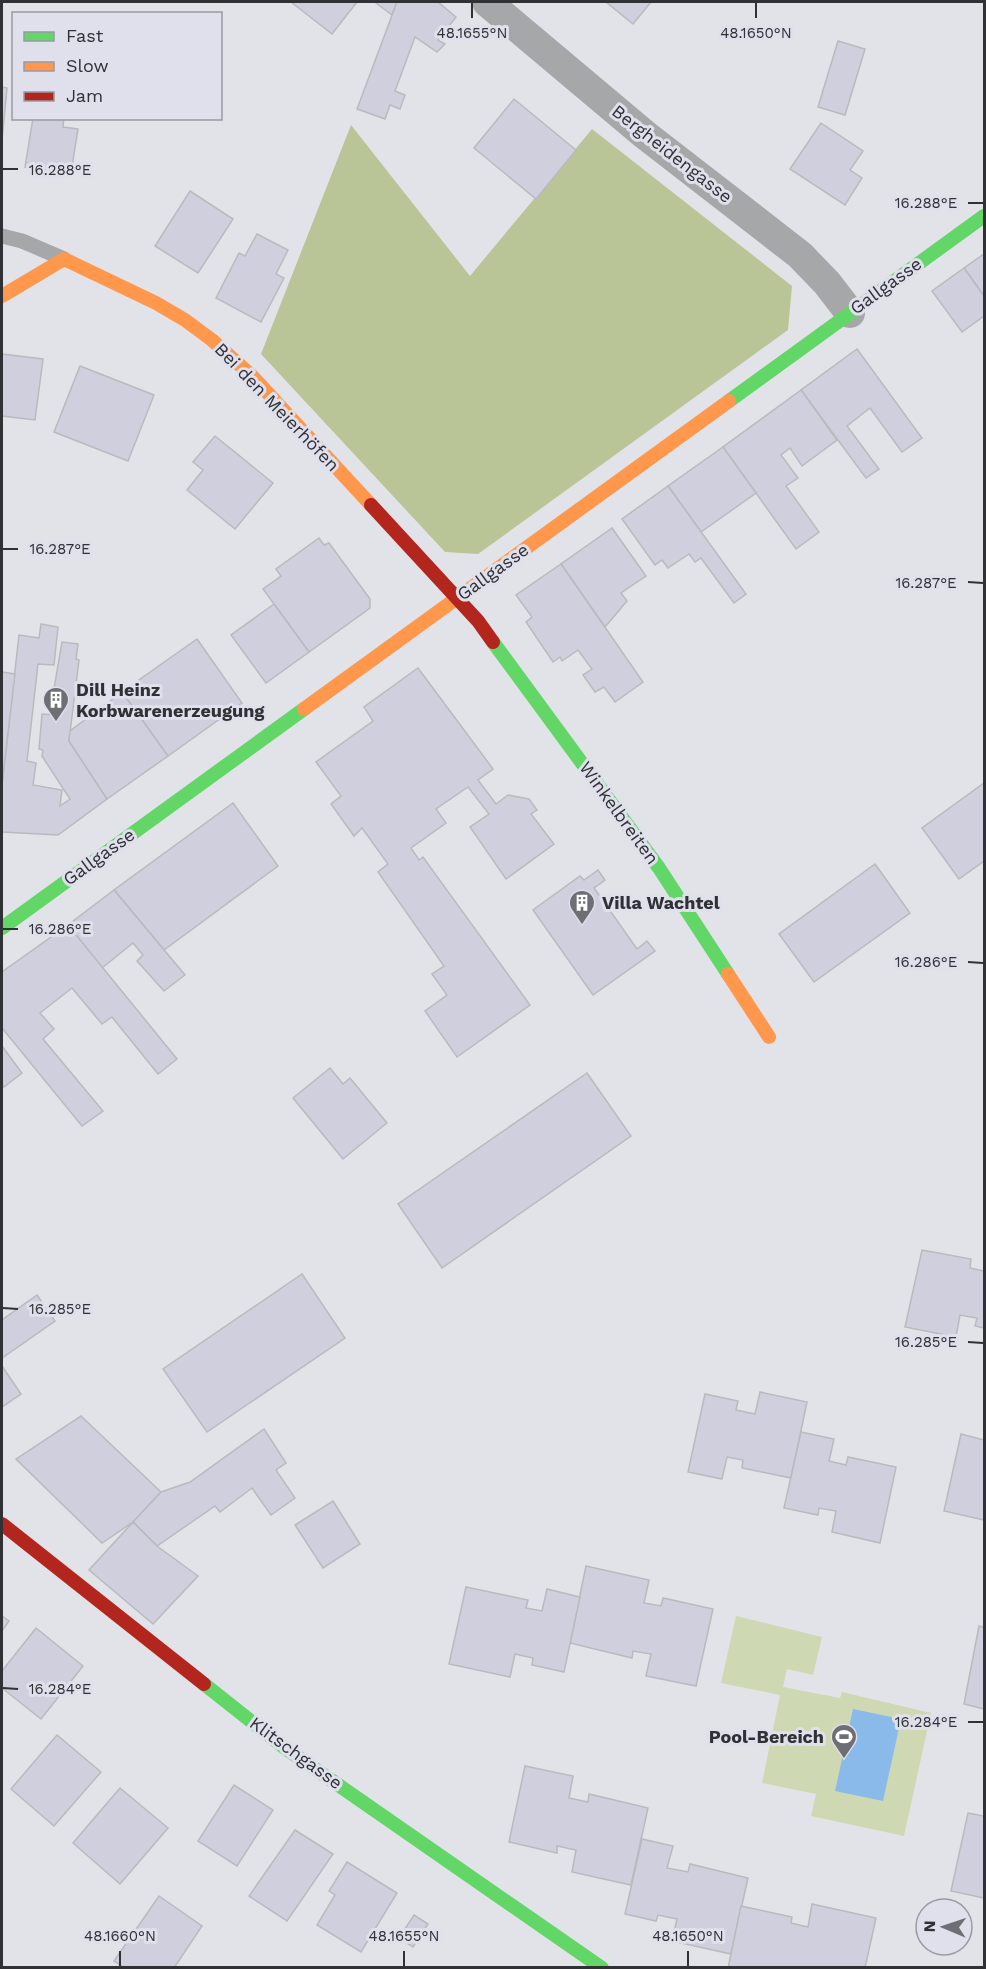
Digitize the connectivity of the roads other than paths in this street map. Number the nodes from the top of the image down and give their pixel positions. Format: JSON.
{"nodes":[{"id":1,"x":486,"y":2,"type":"edge"},
{"id":2,"x":984,"y":216,"type":"edge"},
{"id":3,"x":2,"y":236,"type":"edge"},
{"id":4,"x":64,"y":259,"type":"junction"},
{"id":5,"x":2,"y":296,"type":"edge"},
{"id":6,"x":850,"y":313,"type":"junction"},
{"id":7,"x":457,"y":598,"type":"junction"},
{"id":8,"x":2,"y":928,"type":"edge"},
{"id":9,"x":769,"y":1037,"type":"dead end"},
{"id":10,"x":2,"y":1524,"type":"edge"},
{"id":11,"x":589,"y":1964,"type":"edge"}],
"edges":[{"from":1,"to":6,"type":"street","name":"Bergheidengasse"},
{"from":2,"to":6,"type":"street","name":"Gallgasse"},
{"from":3,"to":4,"type":"lane"},
{"from":4,"to":5,"type":"street"},
{"from":4,"to":7,"type":"street","name":"Bei den Meierhöfen"},
{"from":6,"to":7,"type":"street","name":"Gallgasse"},
{"from":7,"to":8,"type":"street","name":"Gallgasse"},
{"from":7,"to":9,"type":"street","name":"Winkelbreiten"},
{"from":10,"to":11,"type":"street","name":"Klitschgasse"}]}
